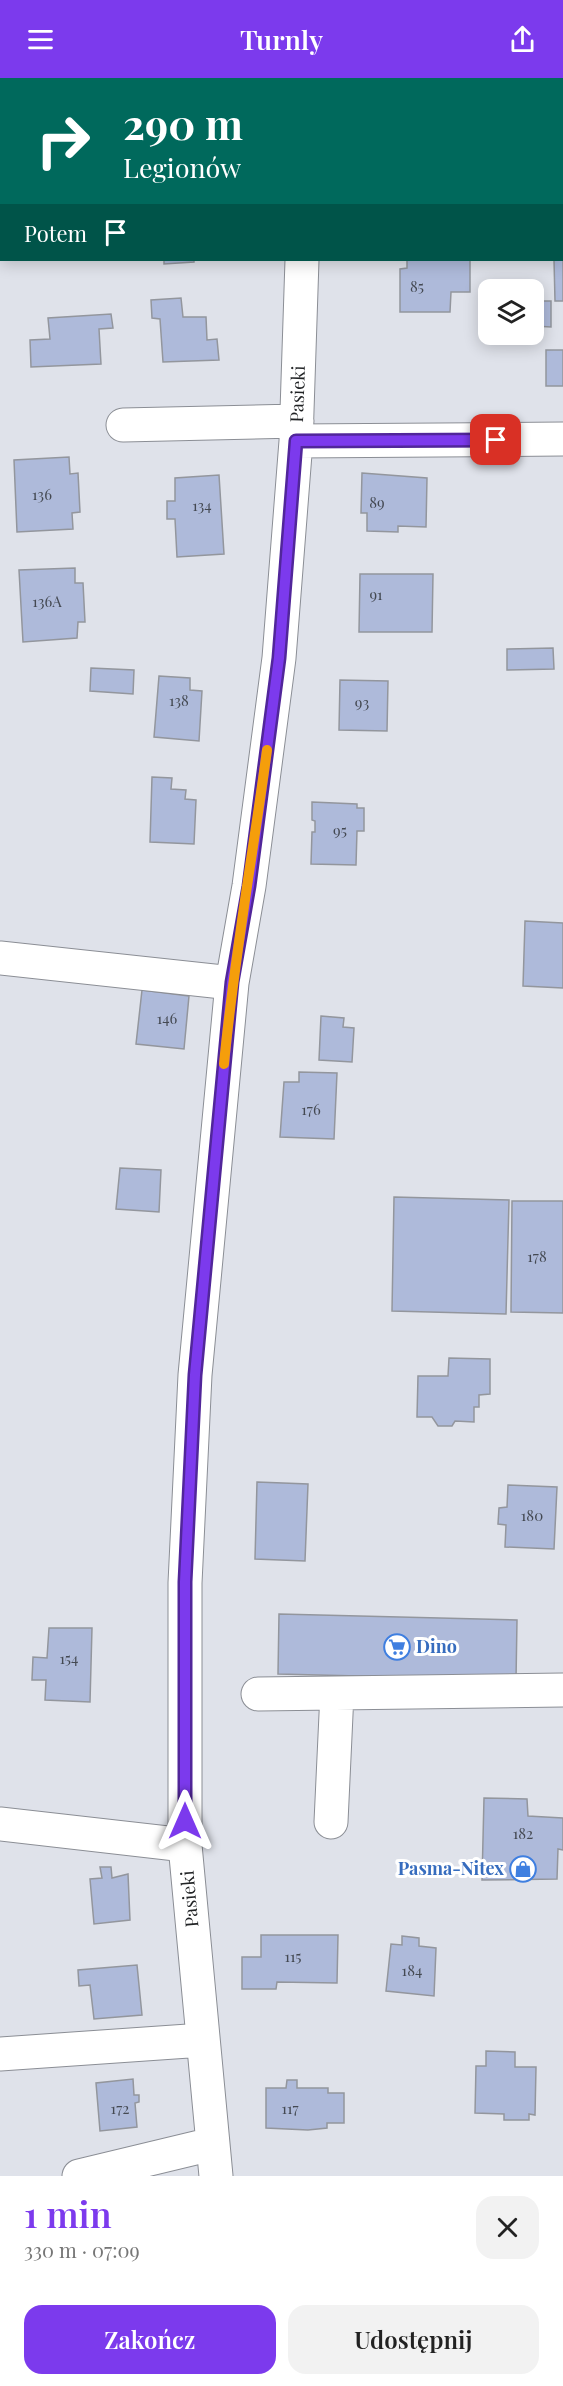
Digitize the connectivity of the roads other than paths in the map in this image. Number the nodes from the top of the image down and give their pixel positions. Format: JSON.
{"nodes":[{"id":1,"x":302,"y":261,"type":"edge"},
{"id":2,"x":123,"y":425,"type":"dead end"},
{"id":3,"x":297,"y":431,"type":"junction"},
{"id":4,"x":563,"y":439,"type":"edge"},
{"id":5,"x":0,"y":958,"type":"edge"},
{"id":6,"x":232,"y":982,"type":"junction"},
{"id":7,"x":563,"y":1690,"type":"edge"},
{"id":8,"x":337,"y":1693,"type":"junction"},
{"id":9,"x":258,"y":1694,"type":"dead end"},
{"id":10,"x":331,"y":1822,"type":"dead end"},
{"id":11,"x":0,"y":1824,"type":"edge"},
{"id":12,"x":185,"y":1845,"type":"junction"},
{"id":13,"x":203,"y":2040,"type":"junction"},
{"id":14,"x":0,"y":2054,"type":"edge"},
{"id":15,"x":212,"y":2144,"type":"junction"},
{"id":16,"x":79,"y":2176,"type":"edge"},
{"id":17,"x":216,"y":2176,"type":"edge"}],
"edges":[{"from":1,"to":3,"type":"street","name":"Pasieki"},
{"from":2,"to":3,"type":"street"},
{"from":3,"to":4,"type":"street"},
{"from":3,"to":6,"type":"street","name":"Pasieki"},
{"from":5,"to":6,"type":"street"},
{"from":6,"to":12,"type":"street","name":"Pasieki"},
{"from":7,"to":8,"type":"street"},
{"from":8,"to":9,"type":"street"},
{"from":8,"to":10,"type":"street"},
{"from":11,"to":12,"type":"street"},
{"from":12,"to":13,"type":"street","name":"Pasieki"},
{"from":13,"to":14,"type":"street"},
{"from":13,"to":15,"type":"street","name":"Pasieki"},
{"from":15,"to":16,"type":"street"},
{"from":15,"to":17,"type":"street","name":"Pasieki"}]}
